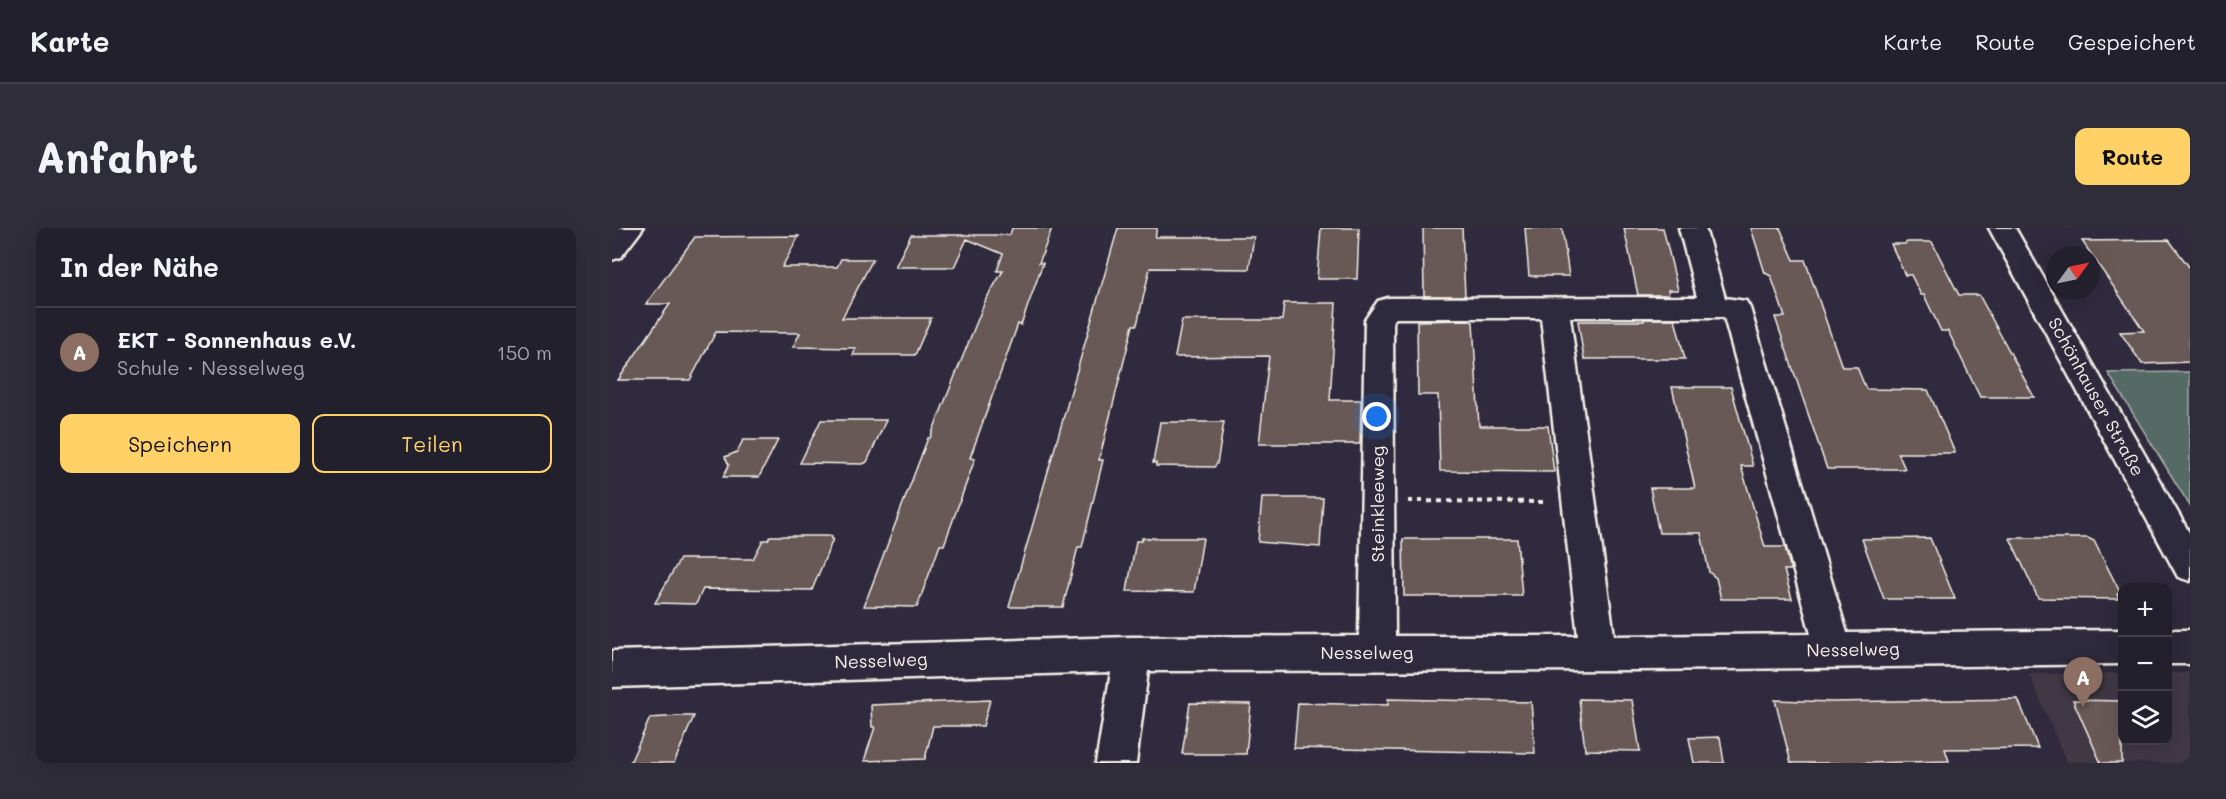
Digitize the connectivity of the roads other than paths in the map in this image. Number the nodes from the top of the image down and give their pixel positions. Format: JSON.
{"nodes":[{"id":1,"x":630,"y":228,"type":"edge"},
{"id":2,"x":1692,"y":228,"type":"edge"},
{"id":3,"x":2002,"y":228,"type":"edge"},
{"id":4,"x":612,"y":251,"type":"edge"},
{"id":5,"x":1554,"y":307,"type":"junction"},
{"id":6,"x":1714,"y":308,"type":"junction"},
{"id":7,"x":2179,"y":527,"type":"edge"},
{"id":8,"x":2190,"y":566,"type":"edge"},
{"id":9,"x":2118,"y":647,"type":"edge"},
{"id":10,"x":2172,"y":647,"type":"edge"},
{"id":11,"x":2190,"y":647,"type":"edge"},
{"id":12,"x":1834,"y":650,"type":"junction"},
{"id":13,"x":1598,"y":652,"type":"junction"},
{"id":14,"x":1377,"y":653,"type":"junction"},
{"id":15,"x":1132,"y":654,"type":"junction"},
{"id":16,"x":612,"y":669,"type":"edge"},
{"id":17,"x":1116,"y":763,"type":"edge"}],
"edges":[{"from":1,"to":4,"type":"street"},
{"from":2,"to":6,"type":"street"},
{"from":3,"to":7,"type":"street","name":"Schönhauser Straße"},
{"from":5,"to":6,"type":"street","name":"Steinkleeweg"},
{"from":5,"to":13,"type":"street"},
{"from":5,"to":14,"type":"street","name":"Steinkleeweg"},
{"from":6,"to":12,"type":"street","name":"Steinkleeweg"},
{"from":7,"to":8,"type":"street","name":"Schönhauser Straße"},
{"from":9,"to":12,"type":"street","name":"Nesselweg"},
{"from":10,"to":11,"type":"street"},
{"from":12,"to":13,"type":"street","name":"Nesselweg"},
{"from":13,"to":14,"type":"street","name":"Nesselweg"},
{"from":14,"to":15,"type":"street","name":"Nesselweg"},
{"from":15,"to":16,"type":"street","name":"Nesselweg"},
{"from":15,"to":17,"type":"street"}]}
